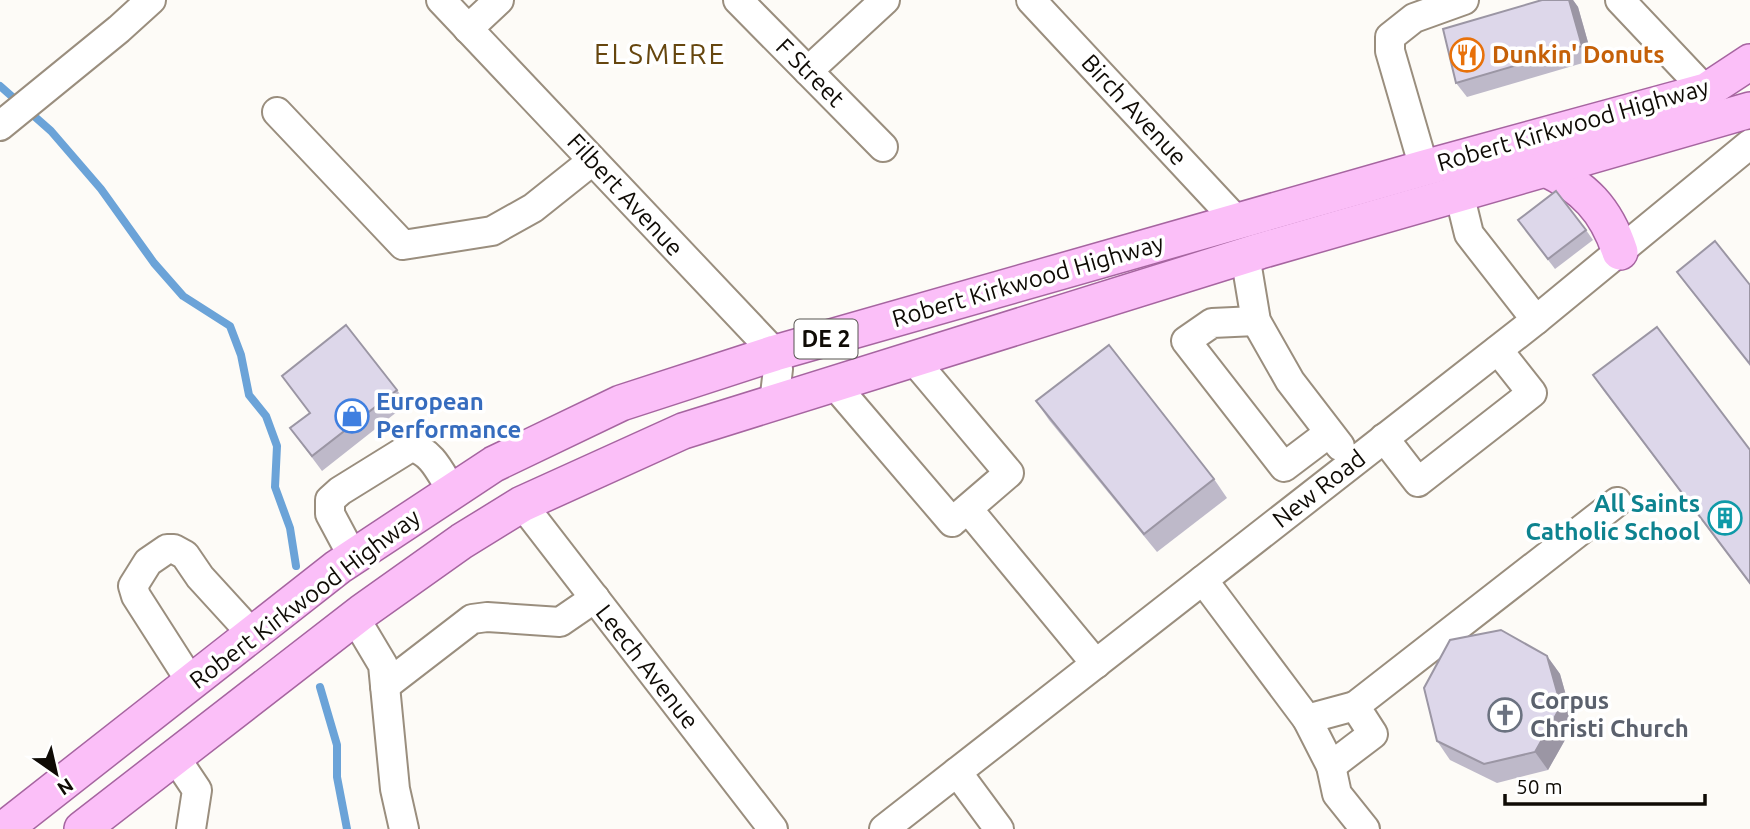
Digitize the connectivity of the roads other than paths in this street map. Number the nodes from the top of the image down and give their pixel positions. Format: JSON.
{"nodes":[{"id":1,"x":151,"y":0,"type":"edge"},
{"id":2,"x":441,"y":0,"type":"edge"},
{"id":3,"x":499,"y":0,"type":"edge"},
{"id":4,"x":738,"y":0,"type":"edge"},
{"id":5,"x":885,"y":0,"type":"edge"},
{"id":6,"x":1031,"y":0,"type":"edge"},
{"id":7,"x":1464,"y":0,"type":"edge"},
{"id":8,"x":1619,"y":0,"type":"edge"},
{"id":9,"x":468,"y":29,"type":"junction"},
{"id":10,"x":1750,"y":62,"type":"edge"},
{"id":11,"x":808,"y":71,"type":"junction"},
{"id":12,"x":1706,"y":90,"type":"junction"},
{"id":13,"x":277,"y":112,"type":"dead end"},
{"id":14,"x":7,"y":120,"type":"edge"},
{"id":15,"x":1749,"y":122,"type":"edge"},
{"id":16,"x":883,"y":147,"type":"dead end"},
{"id":17,"x":593,"y":160,"type":"junction"},
{"id":18,"x":1424,"y":168,"type":"junction"},
{"id":19,"x":1544,"y":168,"type":"junction"},
{"id":20,"x":1459,"y":193,"type":"junction"},
{"id":21,"x":1237,"y":221,"type":"junction"},
{"id":22,"x":1620,"y":252,"type":"junction"},
{"id":23,"x":1245,"y":255,"type":"junction"},
{"id":24,"x":1536,"y":320,"type":"junction"},
{"id":25,"x":1256,"y":321,"type":"junction"},
{"id":26,"x":1504,"y":345,"type":"junction"},
{"id":27,"x":775,"y":354,"type":"junction"},
{"id":28,"x":914,"y":359,"type":"junction"},
{"id":29,"x":834,"y":384,"type":"junction"},
{"id":30,"x":774,"y":403,"type":"junction"},
{"id":31,"x":1329,"y":433,"type":"junction"},
{"id":32,"x":1384,"y":439,"type":"junction"},
{"id":33,"x":1353,"y":463,"type":"junction"},
{"id":34,"x":452,"y":491,"type":"junction"},
{"id":35,"x":1617,"y":502,"type":"dead end"},
{"id":36,"x":522,"y":504,"type":"junction"},
{"id":37,"x":968,"y":509,"type":"junction"},
{"id":38,"x":353,"y":557,"type":"junction"},
{"id":39,"x":1203,"y":580,"type":"junction"},
{"id":40,"x":594,"y":598,"type":"junction"},
{"id":41,"x":355,"y":618,"type":"junction"},
{"id":42,"x":253,"y":635,"type":"junction"},
{"id":43,"x":1096,"y":664,"type":"junction"},
{"id":44,"x":191,"y":682,"type":"junction"},
{"id":45,"x":385,"y":686,"type":"junction"},
{"id":46,"x":1355,"y":706,"type":"junction"},
{"id":47,"x":1307,"y":719,"type":"junction"},
{"id":48,"x":176,"y":757,"type":"junction"},
{"id":49,"x":1331,"y":766,"type":"junction"},
{"id":50,"x":957,"y":772,"type":"junction"},
{"id":51,"x":8,"y":822,"type":"edge"},
{"id":52,"x":82,"y":829,"type":"edge"},
{"id":53,"x":191,"y":829,"type":"edge"},
{"id":54,"x":404,"y":829,"type":"edge"},
{"id":55,"x":773,"y":829,"type":"edge"},
{"id":56,"x":884,"y":829,"type":"edge"},
{"id":57,"x":999,"y":829,"type":"edge"},
{"id":58,"x":1365,"y":829,"type":"edge"}],
"edges":[{"from":1,"to":14,"type":"street"},
{"from":2,"to":9,"type":"street","name":"Filbert Avenue"},
{"from":3,"to":9,"type":"street"},
{"from":4,"to":11,"type":"street","name":"F Street"},
{"from":5,"to":11,"type":"street"},
{"from":6,"to":21,"type":"street","name":"Birch Avenue"},
{"from":7,"to":18,"type":"street"},
{"from":8,"to":12,"type":"street"},
{"from":9,"to":17,"type":"street","name":"Filbert Avenue"},
{"from":10,"to":12,"type":"main road","name":"Robert Kirkwood Highway","number":"DE 2"},
{"from":11,"to":16,"type":"street","name":"F Street"},
{"from":12,"to":15,"type":"main road"},
{"from":12,"to":18,"type":"main road","name":"Robert Kirkwood Highway","number":"DE 2"},
{"from":13,"to":17,"type":"street"},
{"from":15,"to":19,"type":"main road","name":"Robert Kirkwood Highway","number":"DE 2"},
{"from":15,"to":22,"type":"street","name":"New Road"},
{"from":17,"to":27,"type":"street","name":"Filbert Avenue"},
{"from":18,"to":21,"type":"main road","name":"Robert Kirkwood Highway","number":"DE 2"},
{"from":19,"to":20,"type":"main road","name":"Robert Kirkwood Highway","number":"DE 2"},
{"from":19,"to":22,"type":"main road"},
{"from":20,"to":23,"type":"main road","name":"Robert Kirkwood Highway","number":"DE 2"},
{"from":20,"to":24,"type":"street"},
{"from":21,"to":27,"type":"main road","name":"Robert Kirkwood Highway","number":"DE 2"},
{"from":22,"to":24,"type":"street","name":"New Road"},
{"from":23,"to":25,"type":"street"},
{"from":23,"to":28,"type":"main road","name":"Robert Kirkwood Highway","number":"DE 2"},
{"from":24,"to":26,"type":"street","name":"New Road"},
{"from":25,"to":31,"type":"street"},
{"from":25,"to":31,"type":"street"},
{"from":26,"to":32,"type":"street","name":"New Road"},
{"from":26,"to":32,"type":"street"},
{"from":27,"to":30,"type":"street"},
{"from":27,"to":34,"type":"main road","name":"Robert Kirkwood Highway","number":"DE 2"},
{"from":28,"to":29,"type":"main road","name":"Robert Kirkwood Highway","number":"DE 2"},
{"from":28,"to":37,"type":"street"},
{"from":29,"to":30,"type":"main road","name":"Robert Kirkwood Highway","number":"DE 2"},
{"from":29,"to":37,"type":"street"},
{"from":30,"to":36,"type":"main road","name":"Robert Kirkwood Highway","number":"DE 2"},
{"from":31,"to":33,"type":"street"},
{"from":32,"to":33,"type":"street","name":"New Road"},
{"from":33,"to":39,"type":"street","name":"New Road"},
{"from":34,"to":38,"type":"main road","name":"Robert Kirkwood Highway","number":"DE 2"},
{"from":34,"to":38,"type":"street"},
{"from":35,"to":46,"type":"street"},
{"from":36,"to":40,"type":"street","name":"Leech Avenue"},
{"from":36,"to":41,"type":"main road","name":"Robert Kirkwood Highway","number":"DE 2"},
{"from":37,"to":43,"type":"street"},
{"from":38,"to":42,"type":"main road","name":"Robert Kirkwood Highway","number":"DE 2"},
{"from":39,"to":43,"type":"street","name":"New Road"},
{"from":39,"to":47,"type":"street"},
{"from":40,"to":45,"type":"street"},
{"from":40,"to":55,"type":"street","name":"Leech Avenue"},
{"from":41,"to":45,"type":"street"},
{"from":41,"to":48,"type":"main road","name":"Robert Kirkwood Highway","number":"DE 2"},
{"from":42,"to":44,"type":"main road","name":"Robert Kirkwood Highway","number":"DE 2"},
{"from":42,"to":44,"type":"street"},
{"from":43,"to":50,"type":"street","name":"New Road"},
{"from":44,"to":51,"type":"main road","name":"Robert Kirkwood Highway","number":"DE 2"},
{"from":45,"to":54,"type":"street"},
{"from":46,"to":47,"type":"street"},
{"from":46,"to":49,"type":"street"},
{"from":47,"to":49,"type":"street"},
{"from":48,"to":52,"type":"main road","name":"Robert Kirkwood Highway","number":"DE 2"},
{"from":48,"to":53,"type":"street"},
{"from":49,"to":58,"type":"street"},
{"from":50,"to":56,"type":"street","name":"New Road"},
{"from":50,"to":57,"type":"street"}]}
